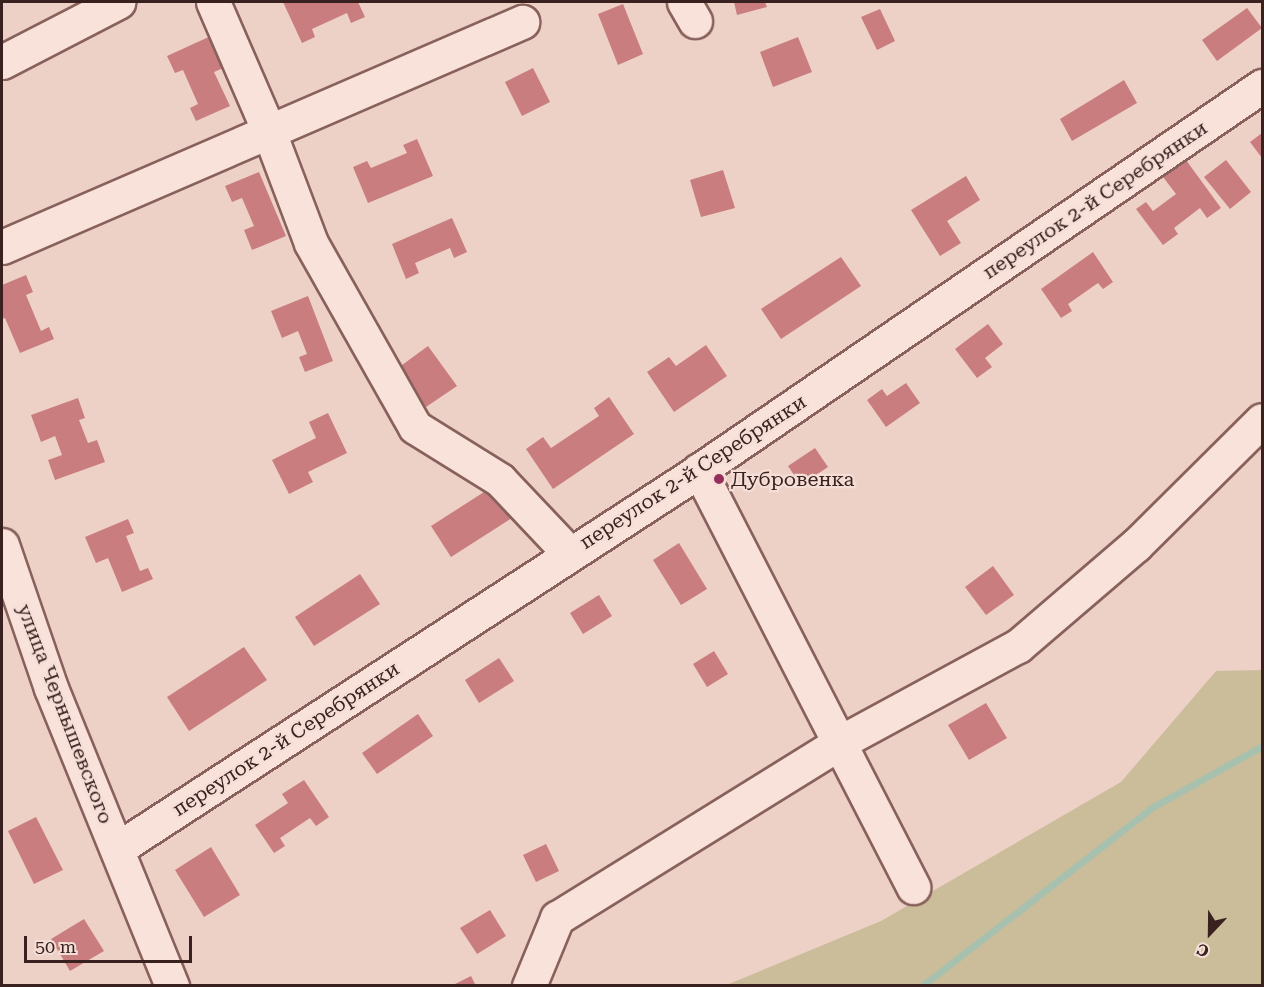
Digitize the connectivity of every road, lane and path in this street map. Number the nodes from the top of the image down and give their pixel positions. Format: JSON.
{"nodes":[{"id":1,"x":118,"y":2,"type":"edge"},
{"id":2,"x":213,"y":2,"type":"edge"},
{"id":3,"x":522,"y":22,"type":"dead end"},
{"id":4,"x":2,"y":62,"type":"edge"},
{"id":5,"x":1263,"y":86,"type":"edge"},
{"id":6,"x":268,"y":129,"type":"junction"},
{"id":7,"x":2,"y":247,"type":"edge"},
{"id":8,"x":1263,"y":420,"type":"edge"},
{"id":9,"x":699,"y":470,"type":"junction"},
{"id":10,"x":2,"y":544,"type":"edge"},
{"id":11,"x":570,"y":554,"type":"junction"},
{"id":12,"x":839,"y":743,"type":"junction"},
{"id":13,"x":117,"y":849,"type":"junction"},
{"id":14,"x":913,"y":887,"type":"dead end"},
{"id":15,"x":172,"y":986,"type":"edge"},
{"id":16,"x":529,"y":986,"type":"edge"}],
"edges":[{"from":1,"to":4,"type":"street"},
{"from":2,"to":6,"type":"street"},
{"from":3,"to":6,"type":"street"},
{"from":5,"to":9,"type":"street","name":"переулок 2-й Серебрянки"},
{"from":6,"to":7,"type":"street"},
{"from":6,"to":11,"type":"street"},
{"from":8,"to":12,"type":"street"},
{"from":9,"to":11,"type":"street","name":"переулок 2-й Серебрянки"},
{"from":9,"to":12,"type":"street"},
{"from":10,"to":13,"type":"street","name":"улица Чернышевского"},
{"from":11,"to":13,"type":"street","name":"переулок 2-й Серебрянки"},
{"from":12,"to":14,"type":"street"},
{"from":12,"to":16,"type":"street"},
{"from":13,"to":15,"type":"street","name":"улица Чернышевского"}]}
